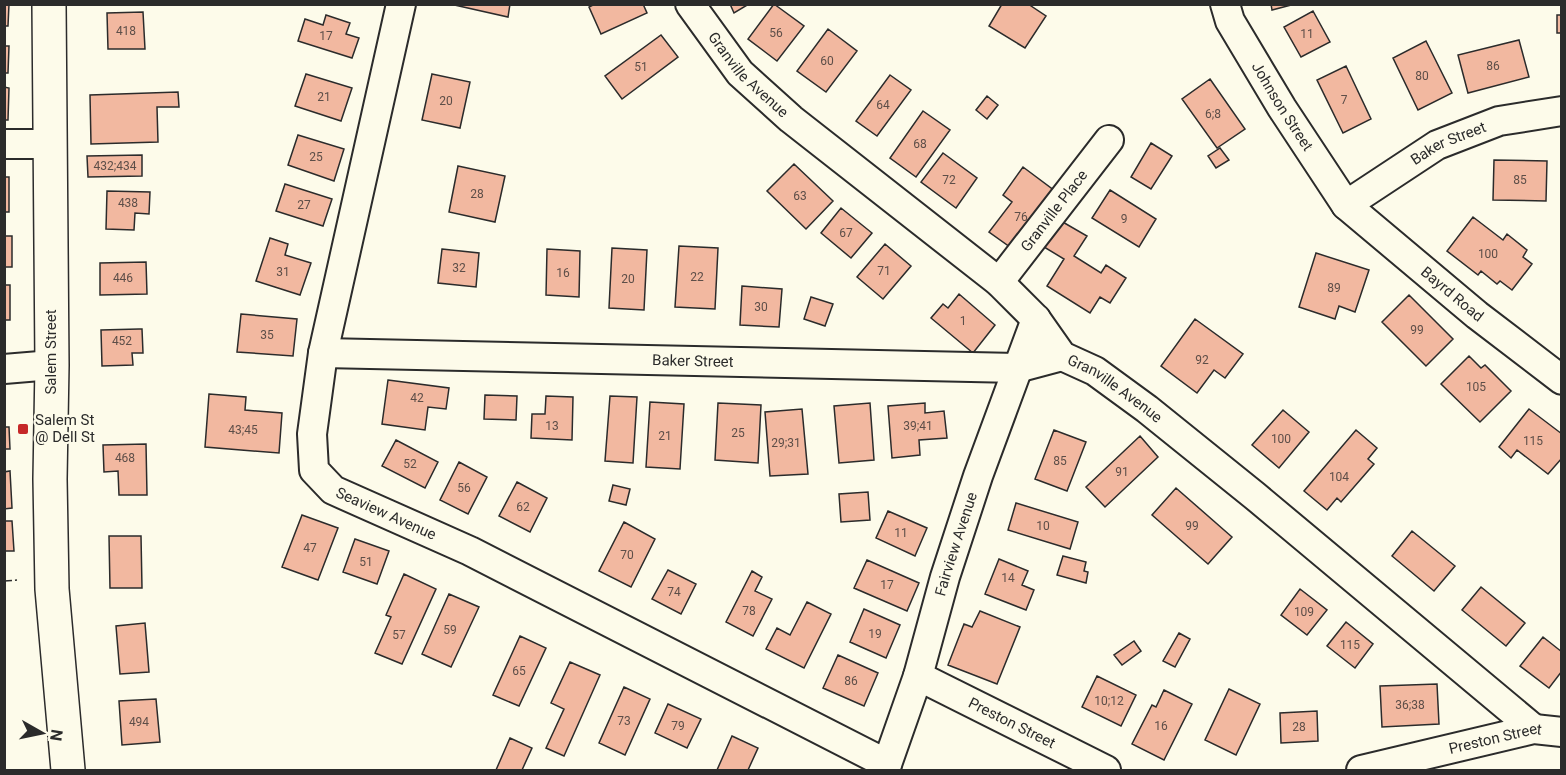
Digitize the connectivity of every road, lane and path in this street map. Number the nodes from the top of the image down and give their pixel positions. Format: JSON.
{"nodes":[{"id":1,"x":49,"y":4,"type":"edge"},
{"id":2,"x":401,"y":4,"type":"edge"},
{"id":3,"x":690,"y":4,"type":"edge"},
{"id":4,"x":1226,"y":4,"type":"edge"},
{"id":5,"x":1562,"y":111,"type":"edge"},
{"id":6,"x":1109,"y":140,"type":"dead end"},
{"id":7,"x":4,"y":144,"type":"edge"},
{"id":8,"x":50,"y":144,"type":"junction"},
{"id":9,"x":1346,"y":205,"type":"junction"},
{"id":10,"x":999,"y":282,"type":"junction"},
{"id":11,"x":1036,"y":319,"type":"junction"},
{"id":12,"x":323,"y":353,"type":"junction"},
{"id":13,"x":1062,"y":356,"type":"junction"},
{"id":14,"x":52,"y":365,"type":"junction"},
{"id":15,"x":1017,"y":368,"type":"junction"},
{"id":16,"x":4,"y":369,"type":"edge"},
{"id":17,"x":1562,"y":380,"type":"edge"},
{"id":18,"x":918,"y":676,"type":"junction"},
{"id":19,"x":1548,"y":730,"type":"edge"},
{"id":20,"x":886,"y":767,"type":"edge"},
{"id":21,"x":68,"y":771,"type":"edge"},
{"id":22,"x":1106,"y":771,"type":"edge"},
{"id":23,"x":1361,"y":771,"type":"edge"}],
"edges":[{"from":1,"to":8,"type":"main road","name":"Salem Street"},
{"from":2,"to":12,"type":"street","name":"Seaview Avenue"},
{"from":3,"to":10,"type":"street","name":"Granville Avenue"},
{"from":4,"to":9,"type":"street","name":"Johnson Street"},
{"from":5,"to":9,"type":"street","name":"Baker Street"},
{"from":6,"to":10,"type":"street","name":"Granville Place"},
{"from":7,"to":8,"type":"street"},
{"from":8,"to":14,"type":"main road","name":"Salem Street"},
{"from":9,"to":17,"type":"street","name":"Bayrd Road"},
{"from":10,"to":11,"type":"street","name":"Granville Avenue"},
{"from":11,"to":13,"type":"street","name":"Granville Avenue"},
{"from":11,"to":15,"type":"street","name":"Fairview Avenue"},
{"from":12,"to":15,"type":"street","name":"Baker Street"},
{"from":12,"to":20,"type":"street","name":"Seaview Avenue"},
{"from":13,"to":15,"type":"street","name":"Baker Street"},
{"from":13,"to":19,"type":"street","name":"Granville Avenue"},
{"from":14,"to":16,"type":"street"},
{"from":14,"to":21,"type":"main road","name":"Salem Street"},
{"from":15,"to":18,"type":"street","name":"Fairview Avenue"},
{"from":18,"to":20,"type":"street","name":"Fairview Avenue"},
{"from":18,"to":22,"type":"street","name":"Preston Street"},
{"from":19,"to":23,"type":"street","name":"Preston Street"}]}
